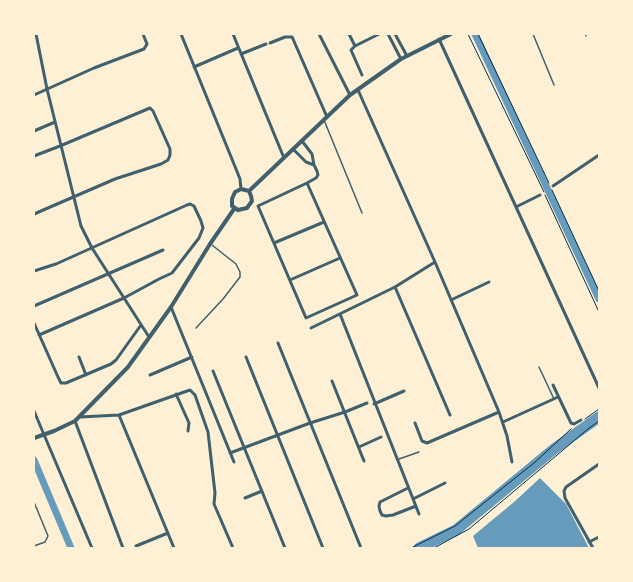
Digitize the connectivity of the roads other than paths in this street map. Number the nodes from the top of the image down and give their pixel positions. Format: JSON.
{"nodes":[{"id":1,"x":36,"y":34,"type":"edge"},
{"id":2,"x":143,"y":34,"type":"edge"},
{"id":3,"x":181,"y":34,"type":"edge"},
{"id":4,"x":233,"y":34,"type":"edge"},
{"id":5,"x":319,"y":34,"type":"edge"},
{"id":6,"x":349,"y":34,"type":"edge"},
{"id":7,"x":379,"y":34,"type":"edge"},
{"id":8,"x":388,"y":34,"type":"edge"},
{"id":9,"x":395,"y":34,"type":"edge"},
{"id":10,"x":451,"y":34,"type":"edge"},
{"id":11,"x":533,"y":34,"type":"edge"},
{"id":12,"x":439,"y":39,"type":"junction"},
{"id":13,"x":354,"y":46,"type":"junction"},
{"id":14,"x":238,"y":48,"type":"junction"},
{"id":15,"x":241,"y":54,"type":"junction"},
{"id":16,"x":407,"y":56,"type":"junction"},
{"id":17,"x":401,"y":60,"type":"junction"},
{"id":18,"x":194,"y":66,"type":"junction"},
{"id":19,"x":362,"y":76,"type":"dead end"},
{"id":20,"x":554,"y":85,"type":"dead end"},
{"id":21,"x":47,"y":90,"type":"junction"},
{"id":22,"x":358,"y":90,"type":"junction"},
{"id":23,"x":34,"y":95,"type":"edge"},
{"id":24,"x":350,"y":95,"type":"junction"},
{"id":25,"x":325,"y":119,"type":"junction"},
{"id":26,"x":55,"y":122,"type":"junction"},
{"id":27,"x":34,"y":131,"type":"edge"},
{"id":28,"x":302,"y":141,"type":"junction"},
{"id":29,"x":60,"y":146,"type":"junction"},
{"id":30,"x":293,"y":149,"type":"junction"},
{"id":31,"x":599,"y":155,"type":"edge"},
{"id":32,"x":34,"y":156,"type":"edge"},
{"id":33,"x":284,"y":158,"type":"junction"},
{"id":34,"x":314,"y":164,"type":"junction"},
{"id":35,"x":307,"y":183,"type":"junction"},
{"id":36,"x":552,"y":186,"type":"dead end"},
{"id":37,"x":241,"y":189,"type":"junction"},
{"id":38,"x":248,"y":191,"type":"junction"},
{"id":39,"x":540,"y":195,"type":"dead end"},
{"id":40,"x":73,"y":198,"type":"junction"},
{"id":41,"x":516,"y":207,"type":"junction"},
{"id":42,"x":234,"y":209,"type":"junction"},
{"id":43,"x":362,"y":213,"type":"dead end"},
{"id":44,"x":34,"y":214,"type":"edge"},
{"id":45,"x":324,"y":222,"type":"junction"},
{"id":46,"x":274,"y":243,"type":"junction"},
{"id":47,"x":210,"y":244,"type":"junction"},
{"id":48,"x":92,"y":248,"type":"junction"},
{"id":49,"x":163,"y":250,"type":"dead end"},
{"id":50,"x":340,"y":258,"type":"junction"},
{"id":51,"x":435,"y":262,"type":"junction"},
{"id":52,"x":34,"y":271,"type":"edge"},
{"id":53,"x":109,"y":274,"type":"junction"},
{"id":54,"x":290,"y":280,"type":"junction"},
{"id":55,"x":489,"y":282,"type":"dead end"},
{"id":56,"x":395,"y":287,"type":"junction"},
{"id":57,"x":124,"y":298,"type":"junction"},
{"id":58,"x":451,"y":300,"type":"junction"},
{"id":59,"x":34,"y":306,"type":"edge"},
{"id":60,"x":171,"y":307,"type":"junction"},
{"id":61,"x":340,"y":314,"type":"junction"},
{"id":62,"x":34,"y":323,"type":"edge"},
{"id":63,"x":141,"y":325,"type":"junction"},
{"id":64,"x":196,"y":328,"type":"dead end"},
{"id":65,"x":311,"y":328,"type":"dead end"},
{"id":66,"x":39,"y":335,"type":"junction"},
{"id":67,"x":149,"y":337,"type":"junction"},
{"id":68,"x":278,"y":344,"type":"dead end"},
{"id":69,"x":79,"y":357,"type":"dead end"},
{"id":70,"x":192,"y":357,"type":"junction"},
{"id":71,"x":246,"y":357,"type":"dead end"},
{"id":72,"x":539,"y":367,"type":"dead end"},
{"id":73,"x":214,"y":370,"type":"dead end"},
{"id":74,"x":86,"y":375,"type":"junction"},
{"id":75,"x":150,"y":375,"type":"dead end"},
{"id":76,"x":332,"y":381,"type":"dead end"},
{"id":77,"x":553,"y":385,"type":"dead end"},
{"id":78,"x":599,"y":388,"type":"edge"},
{"id":79,"x":404,"y":391,"type":"dead end"},
{"id":80,"x":176,"y":394,"type":"junction"},
{"id":81,"x":558,"y":397,"type":"junction"},
{"id":82,"x":554,"y":399,"type":"junction"},
{"id":83,"x":367,"y":403,"type":"dead end"},
{"id":84,"x":374,"y":404,"type":"junction"},
{"id":85,"x":34,"y":411,"type":"edge"},
{"id":86,"x":345,"y":412,"type":"junction"},
{"id":87,"x":499,"y":412,"type":"junction"},
{"id":88,"x":119,"y":415,"type":"junction"},
{"id":89,"x":450,"y":415,"type":"dead end"},
{"id":90,"x":80,"y":417,"type":"junction"},
{"id":91,"x":581,"y":421,"type":"road end"},
{"id":92,"x":75,"y":422,"type":"junction"},
{"id":93,"x":503,"y":422,"type":"junction"},
{"id":94,"x":310,"y":423,"type":"junction"},
{"id":95,"x":415,"y":423,"type":"dead end"},
{"id":96,"x":188,"y":431,"type":"dead end"},
{"id":97,"x":44,"y":435,"type":"junction"},
{"id":98,"x":277,"y":435,"type":"junction"},
{"id":99,"x":382,"y":437,"type":"dead end"},
{"id":100,"x":34,"y":438,"type":"edge"},
{"id":101,"x":359,"y":447,"type":"junction"},
{"id":102,"x":244,"y":448,"type":"junction"},
{"id":103,"x":419,"y":452,"type":"dead end"},
{"id":104,"x":230,"y":453,"type":"junction"},
{"id":105,"x":397,"y":460,"type":"junction"},
{"id":106,"x":364,"y":461,"type":"dead end"},
{"id":107,"x":234,"y":462,"type":"dead end"},
{"id":108,"x":512,"y":462,"type":"dead end"},
{"id":109,"x":599,"y":464,"type":"edge"},
{"id":110,"x":445,"y":483,"type":"dead end"},
{"id":111,"x":408,"y":488,"type":"junction"},
{"id":112,"x":262,"y":491,"type":"junction"},
{"id":113,"x":244,"y":498,"type":"dead end"},
{"id":114,"x":412,"y":499,"type":"junction"},
{"id":115,"x":34,"y":502,"type":"edge"},
{"id":116,"x":416,"y":506,"type":"junction"},
{"id":117,"x":419,"y":514,"type":"dead end"},
{"id":118,"x":168,"y":533,"type":"junction"},
{"id":119,"x":599,"y":538,"type":"edge"},
{"id":120,"x":589,"y":542,"type":"junction"},
{"id":121,"x":34,"y":546,"type":"edge"},
{"id":122,"x":136,"y":546,"type":"dead end"},
{"id":123,"x":92,"y":548,"type":"edge"},
{"id":124,"x":123,"y":548,"type":"edge"},
{"id":125,"x":174,"y":548,"type":"edge"},
{"id":126,"x":233,"y":548,"type":"edge"},
{"id":127,"x":285,"y":548,"type":"edge"},
{"id":128,"x":323,"y":548,"type":"edge"},
{"id":129,"x":361,"y":548,"type":"edge"},
{"id":130,"x":592,"y":548,"type":"edge"}],
"edges":[{"from":1,"to":21,"type":"street"},
{"from":2,"to":21,"type":"street"},
{"from":3,"to":18,"type":"street"},
{"from":4,"to":14,"type":"street"},
{"from":5,"to":24,"type":"street"},
{"from":6,"to":13,"type":"street"},
{"from":7,"to":13,"type":"street"},
{"from":8,"to":17,"type":"street"},
{"from":9,"to":16,"type":"street"},
{"from":10,"to":12,"type":"street"},
{"from":11,"to":20,"type":"lane"},
{"from":12,"to":16,"type":"street"},
{"from":12,"to":41,"type":"street"},
{"from":13,"to":19,"type":"street"},
{"from":14,"to":15,"type":"street"},
{"from":14,"to":18,"type":"street"},
{"from":15,"to":25,"type":"street"},
{"from":15,"to":33,"type":"street"},
{"from":16,"to":17,"type":"street"},
{"from":17,"to":22,"type":"street"},
{"from":18,"to":37,"type":"street"},
{"from":21,"to":23,"type":"street"},
{"from":21,"to":26,"type":"street"},
{"from":22,"to":24,"type":"street"},
{"from":22,"to":51,"type":"street"},
{"from":24,"to":25,"type":"street"},
{"from":25,"to":28,"type":"street"},
{"from":25,"to":43,"type":"lane"},
{"from":26,"to":27,"type":"street"},
{"from":26,"to":29,"type":"street"},
{"from":28,"to":30,"type":"street"},
{"from":28,"to":34,"type":"street"},
{"from":29,"to":32,"type":"street"},
{"from":29,"to":40,"type":"street"},
{"from":29,"to":40,"type":"street"},
{"from":30,"to":33,"type":"street"},
{"from":30,"to":34,"type":"street"},
{"from":31,"to":36,"type":"street"},
{"from":33,"to":38,"type":"street"},
{"from":34,"to":35,"type":"street"},
{"from":35,"to":45,"type":"street"},
{"from":35,"to":46,"type":"street"},
{"from":37,"to":38,"type":"street"},
{"from":37,"to":42,"type":"street"},
{"from":38,"to":42,"type":"street"},
{"from":39,"to":41,"type":"street"},
{"from":40,"to":44,"type":"street"},
{"from":40,"to":48,"type":"street"},
{"from":41,"to":78,"type":"street"},
{"from":42,"to":47,"type":"street"},
{"from":45,"to":46,"type":"street"},
{"from":45,"to":50,"type":"street"},
{"from":46,"to":54,"type":"street"},
{"from":47,"to":60,"type":"street"},
{"from":47,"to":64,"type":"lane"},
{"from":48,"to":52,"type":"street"},
{"from":48,"to":53,"type":"street"},
{"from":48,"to":57,"type":"street"},
{"from":49,"to":53,"type":"street"},
{"from":50,"to":54,"type":"street"},
{"from":50,"to":54,"type":"street"},
{"from":51,"to":56,"type":"street"},
{"from":51,"to":58,"type":"street"},
{"from":53,"to":57,"type":"street"},
{"from":53,"to":59,"type":"street"},
{"from":55,"to":58,"type":"street"},
{"from":56,"to":61,"type":"street"},
{"from":56,"to":89,"type":"street"},
{"from":57,"to":63,"type":"street"},
{"from":57,"to":66,"type":"street"},
{"from":58,"to":87,"type":"street"},
{"from":60,"to":67,"type":"street"},
{"from":60,"to":70,"type":"street"},
{"from":61,"to":65,"type":"street"},
{"from":61,"to":84,"type":"street"},
{"from":62,"to":66,"type":"street"},
{"from":63,"to":67,"type":"street"},
{"from":63,"to":74,"type":"street"},
{"from":66,"to":74,"type":"street"},
{"from":67,"to":90,"type":"street"},
{"from":68,"to":94,"type":"street"},
{"from":69,"to":74,"type":"street"},
{"from":70,"to":75,"type":"street"},
{"from":70,"to":104,"type":"street"},
{"from":71,"to":98,"type":"street"},
{"from":72,"to":82,"type":"lane"},
{"from":73,"to":102,"type":"street"},
{"from":76,"to":86,"type":"street"},
{"from":77,"to":81,"type":"street"},
{"from":79,"to":84,"type":"street"},
{"from":80,"to":88,"type":"street"},
{"from":80,"to":96,"type":"street"},
{"from":80,"to":126,"type":"street"},
{"from":81,"to":82,"type":"street"},
{"from":81,"to":91,"type":"street"},
{"from":82,"to":93,"type":"street"},
{"from":83,"to":86,"type":"street"},
{"from":84,"to":105,"type":"street"},
{"from":85,"to":97,"type":"street"},
{"from":86,"to":94,"type":"street"},
{"from":86,"to":101,"type":"street"},
{"from":87,"to":93,"type":"street"},
{"from":87,"to":95,"type":"street"},
{"from":88,"to":90,"type":"street"},
{"from":88,"to":118,"type":"street"},
{"from":90,"to":92,"type":"street"},
{"from":92,"to":97,"type":"street"},
{"from":92,"to":124,"type":"street"},
{"from":93,"to":108,"type":"street"},
{"from":94,"to":98,"type":"street"},
{"from":94,"to":129,"type":"street"},
{"from":97,"to":100,"type":"street"},
{"from":97,"to":123,"type":"street"},
{"from":98,"to":102,"type":"street"},
{"from":98,"to":128,"type":"street"},
{"from":99,"to":101,"type":"street"},
{"from":101,"to":106,"type":"street"},
{"from":102,"to":104,"type":"street"},
{"from":102,"to":112,"type":"street"},
{"from":103,"to":105,"type":"lane"},
{"from":104,"to":107,"type":"street"},
{"from":105,"to":111,"type":"street"},
{"from":109,"to":120,"type":"street"},
{"from":110,"to":114,"type":"street"},
{"from":111,"to":114,"type":"street"},
{"from":111,"to":116,"type":"street"},
{"from":112,"to":113,"type":"street"},
{"from":112,"to":127,"type":"street"},
{"from":114,"to":116,"type":"street"},
{"from":115,"to":121,"type":"lane"},
{"from":116,"to":117,"type":"street"},
{"from":118,"to":122,"type":"street"},
{"from":118,"to":125,"type":"street"},
{"from":119,"to":120,"type":"street"},
{"from":120,"to":130,"type":"street"}]}
